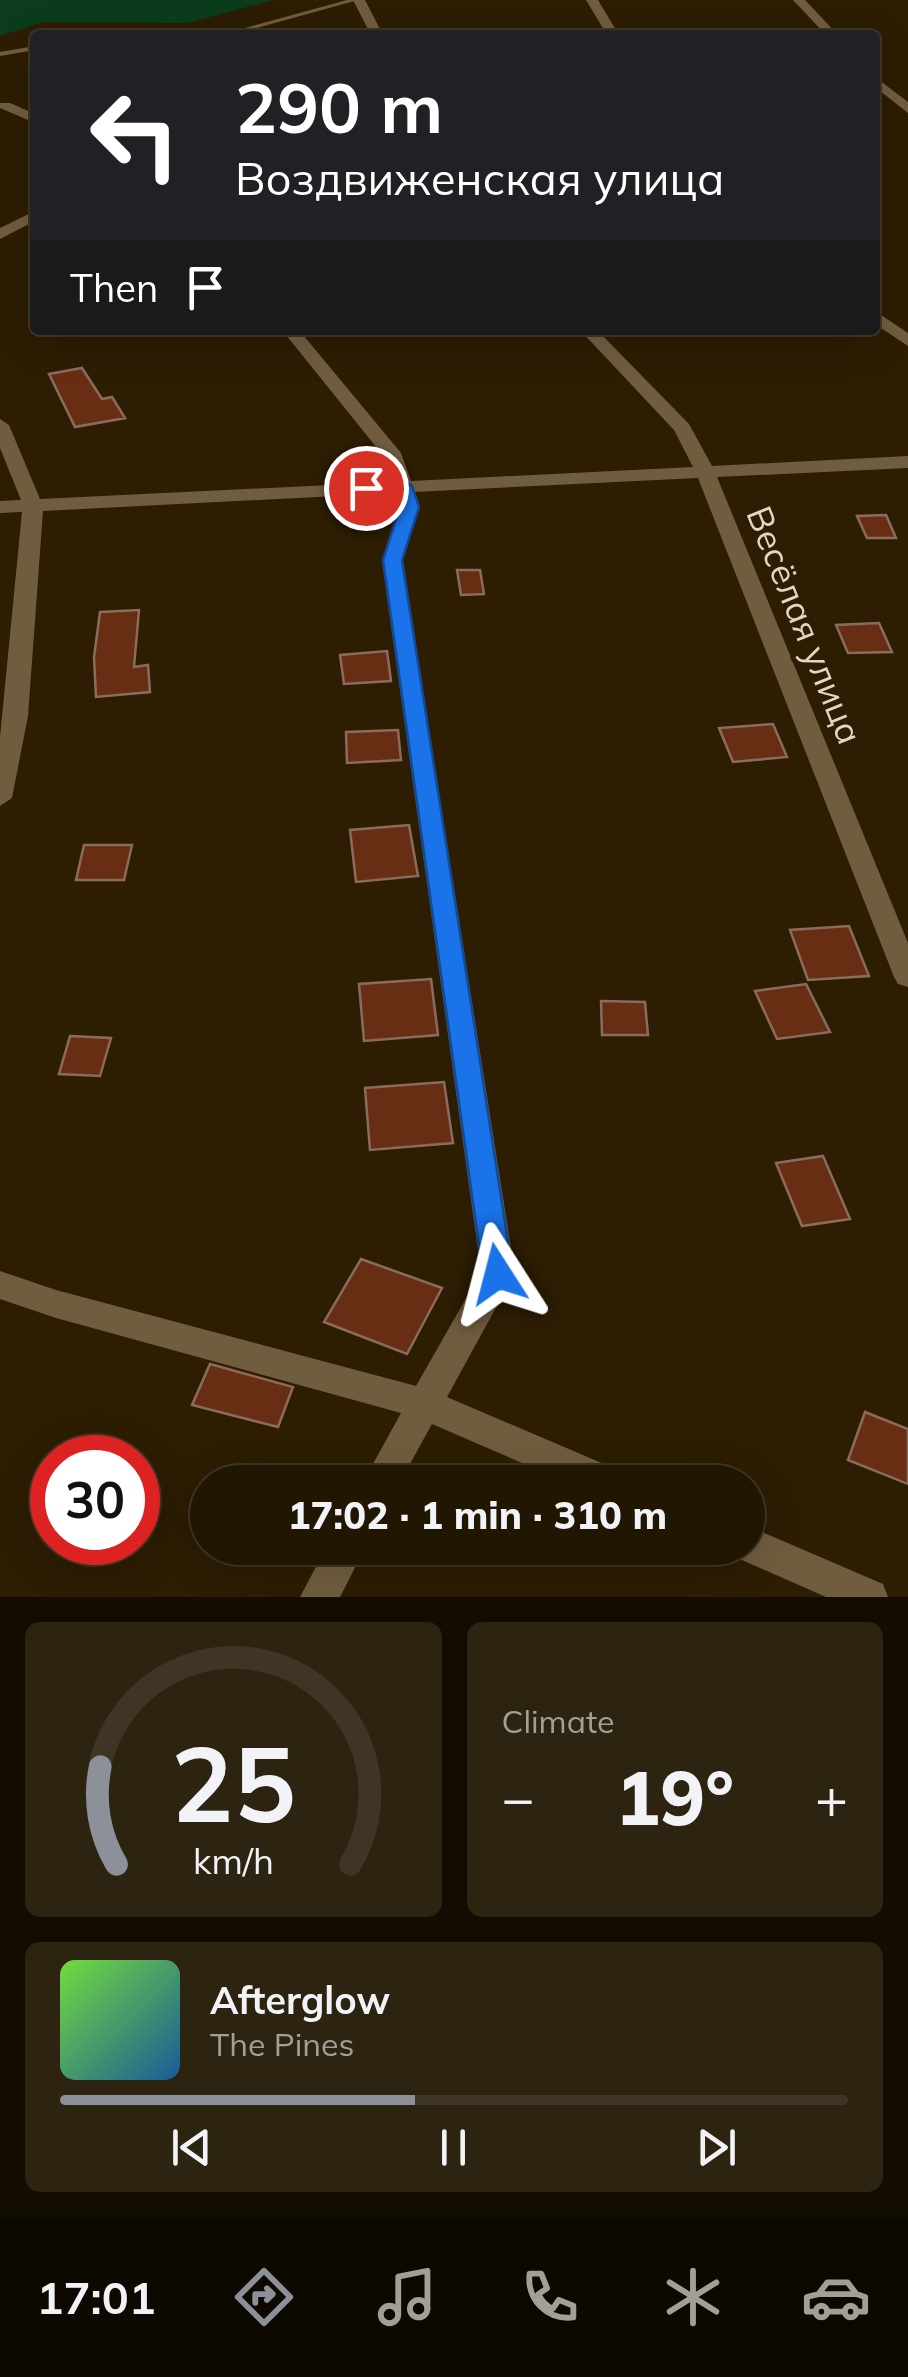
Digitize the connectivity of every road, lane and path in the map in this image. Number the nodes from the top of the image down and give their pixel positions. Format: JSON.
{"nodes":[{"id":1,"x":357,"y":0,"type":"edge"},
{"id":2,"x":592,"y":0,"type":"edge"},
{"id":3,"x":799,"y":0,"type":"edge"},
{"id":4,"x":242,"y":30,"type":"edge"},
{"id":5,"x":374,"y":30,"type":"edge"},
{"id":6,"x":610,"y":30,"type":"edge"},
{"id":7,"x":827,"y":30,"type":"edge"},
{"id":8,"x":30,"y":49,"type":"edge"},
{"id":9,"x":0,"y":54,"type":"edge"},
{"id":10,"x":880,"y":88,"type":"edge"},
{"id":11,"x":880,"y":89,"type":"edge"},
{"id":12,"x":908,"y":95,"type":"edge"},
{"id":13,"x":5,"y":106,"type":"dead end"},
{"id":14,"x":908,"y":109,"type":"edge"},
{"id":15,"x":30,"y":117,"type":"edge"},
{"id":16,"x":30,"y":218,"type":"edge"},
{"id":17,"x":4,"y":228,"type":"edge"},
{"id":18,"x":880,"y":320,"type":"edge"},
{"id":19,"x":294,"y":335,"type":"edge"},
{"id":20,"x":593,"y":335,"type":"edge"},
{"id":21,"x":908,"y":341,"type":"edge"},
{"id":22,"x":0,"y":424,"type":"edge"},
{"id":23,"x":908,"y":462,"type":"edge"},
{"id":24,"x":705,"y":471,"type":"junction"},
{"id":25,"x":403,"y":486,"type":"junction"},
{"id":26,"x":33,"y":506,"type":"junction"},
{"id":27,"x":0,"y":507,"type":"edge"},
{"id":28,"x":8,"y":717,"type":"edge"},
{"id":29,"x":0,"y":798,"type":"edge"},
{"id":30,"x":908,"y":977,"type":"edge"},
{"id":31,"x":0,"y":1285,"type":"edge"},
{"id":32,"x":424,"y":1404,"type":"junction"},
{"id":33,"x":390,"y":1465,"type":"edge"},
{"id":34,"x":566,"y":1465,"type":"edge"},
{"id":35,"x":765,"y":1551,"type":"edge"},
{"id":36,"x":337,"y":1565,"type":"edge"},
{"id":37,"x":319,"y":1597,"type":"edge"},
{"id":38,"x":869,"y":1597,"type":"edge"}],
"edges":[{"from":1,"to":4,"type":"lane"},
{"from":1,"to":5,"type":"street"},
{"from":2,"to":6,"type":"street"},
{"from":3,"to":7,"type":"street"},
{"from":8,"to":9,"type":"lane"},
{"from":10,"to":12,"type":"street"},
{"from":11,"to":14,"type":"street"},
{"from":13,"to":15,"type":"street"},
{"from":16,"to":17,"type":"street"},
{"from":18,"to":21,"type":"street"},
{"from":19,"to":25,"type":"street"},
{"from":20,"to":24,"type":"street","name":"Весёлая улица"},
{"from":22,"to":26,"type":"street"},
{"from":23,"to":24,"type":"street"},
{"from":24,"to":25,"type":"street"},
{"from":24,"to":30,"type":"street","name":"Весёлая улица"},
{"from":25,"to":26,"type":"street"},
{"from":25,"to":32,"type":"street"},
{"from":26,"to":27,"type":"street"},
{"from":26,"to":28,"type":"street"},
{"from":28,"to":29,"type":"street"},
{"from":31,"to":32,"type":"street"},
{"from":32,"to":33,"type":"street"},
{"from":32,"to":34,"type":"street"},
{"from":35,"to":38,"type":"street"},
{"from":36,"to":37,"type":"street"}]}
